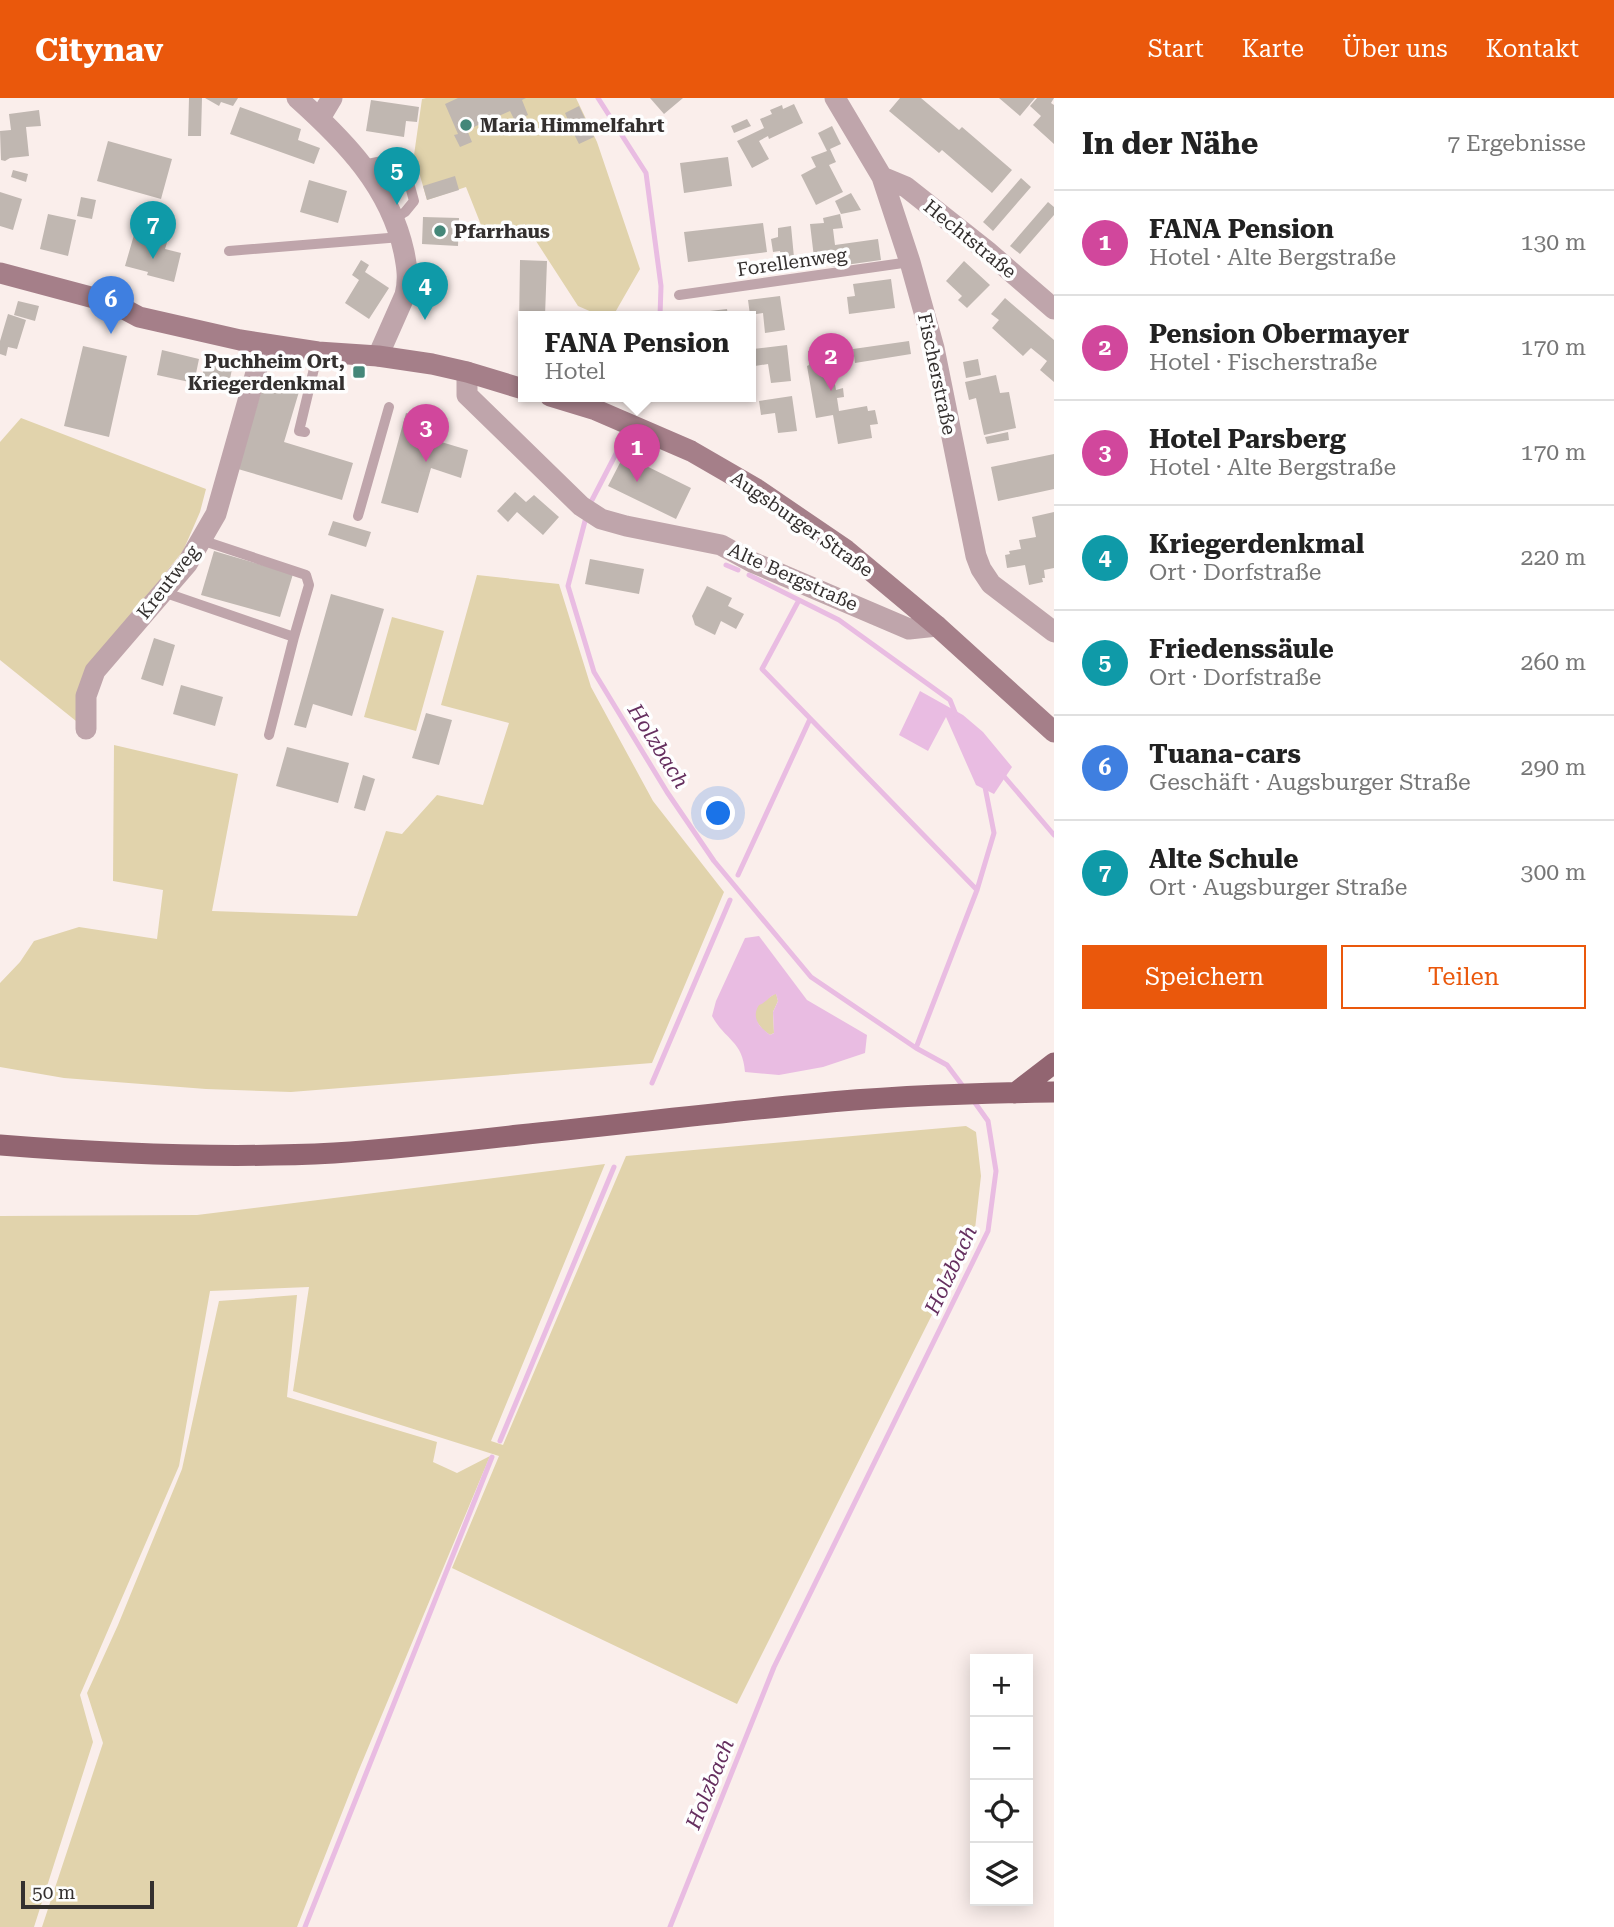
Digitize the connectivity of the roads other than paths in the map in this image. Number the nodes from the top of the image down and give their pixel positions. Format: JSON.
{"nodes":[{"id":1,"x":297,"y":98,"type":"edge"},
{"id":2,"x":332,"y":98,"type":"edge"},
{"id":3,"x":835,"y":98,"type":"edge"},
{"id":4,"x":320,"y":118,"type":"junction"},
{"id":5,"x":363,"y":165,"type":"junction"},
{"id":6,"x":882,"y":177,"type":"junction"},
{"id":7,"x":398,"y":227,"type":"junction"},
{"id":8,"x":229,"y":251,"type":"dead end"},
{"id":9,"x":910,"y":262,"type":"junction"},
{"id":10,"x":0,"y":273,"type":"edge"},
{"id":11,"x":679,"y":295,"type":"dead end"},
{"id":12,"x":1054,"y":309,"type":"edge"},
{"id":13,"x":264,"y":344,"type":"junction"},
{"id":14,"x":318,"y":352,"type":"junction"},
{"id":15,"x":378,"y":356,"type":"junction"},
{"id":16,"x":467,"y":372,"type":"junction"},
{"id":17,"x":518,"y":387,"type":"edge"},
{"id":18,"x":570,"y":402,"type":"edge"},
{"id":19,"x":389,"y":407,"type":"dead end"},
{"id":20,"x":304,"y":432,"type":"dead end"},
{"id":21,"x":358,"y":516,"type":"dead end"},
{"id":22,"x":201,"y":540,"type":"junction"},
{"id":23,"x":163,"y":592,"type":"junction"},
{"id":24,"x":937,"y":626,"type":"junction"},
{"id":25,"x":1054,"y":632,"type":"edge"},
{"id":26,"x":294,"y":637,"type":"junction"},
{"id":27,"x":1052,"y":725,"type":"edge"},
{"id":28,"x":86,"y":729,"type":"dead end"},
{"id":29,"x":269,"y":735,"type":"dead end"},
{"id":30,"x":1054,"y":1063,"type":"edge"},
{"id":31,"x":1054,"y":1092,"type":"edge"},
{"id":32,"x":1005,"y":1093,"type":"junction"},
{"id":33,"x":0,"y":1145,"type":"edge"}],
"edges":[{"from":1,"to":4,"type":"street"},
{"from":2,"to":4,"type":"street"},
{"from":3,"to":6,"type":"street","name":"Fischerstraße"},
{"from":4,"to":5,"type":"street"},
{"from":5,"to":7,"type":"street"},
{"from":5,"to":7,"type":"lane"},
{"from":6,"to":9,"type":"street","name":"Fischerstraße"},
{"from":6,"to":12,"type":"street","name":"Hechtstraße"},
{"from":7,"to":8,"type":"lane"},
{"from":7,"to":15,"type":"street"},
{"from":9,"to":11,"type":"lane","name":"Forellenweg"},
{"from":9,"to":25,"type":"street","name":"Fischerstraße"},
{"from":10,"to":13,"type":"street"},
{"from":13,"to":14,"type":"street"},
{"from":13,"to":22,"type":"street","name":"Kreutweg"},
{"from":14,"to":15,"type":"street"},
{"from":14,"to":20,"type":"lane"},
{"from":15,"to":16,"type":"street"},
{"from":16,"to":17,"type":"street"},
{"from":16,"to":24,"type":"street","name":"Alte Bergstraße"},
{"from":18,"to":24,"type":"street","name":"Augsburger Straße"},
{"from":19,"to":21,"type":"lane"},
{"from":22,"to":23,"type":"street","name":"Kreutweg"},
{"from":22,"to":26,"type":"lane"},
{"from":23,"to":26,"type":"lane"},
{"from":23,"to":28,"type":"street","name":"Kreutweg"},
{"from":24,"to":27,"type":"street","name":"Augsburger Straße"},
{"from":26,"to":29,"type":"lane"},
{"from":30,"to":32,"type":"main road"},
{"from":31,"to":32,"type":"main road"},
{"from":32,"to":33,"type":"main road"}]}
